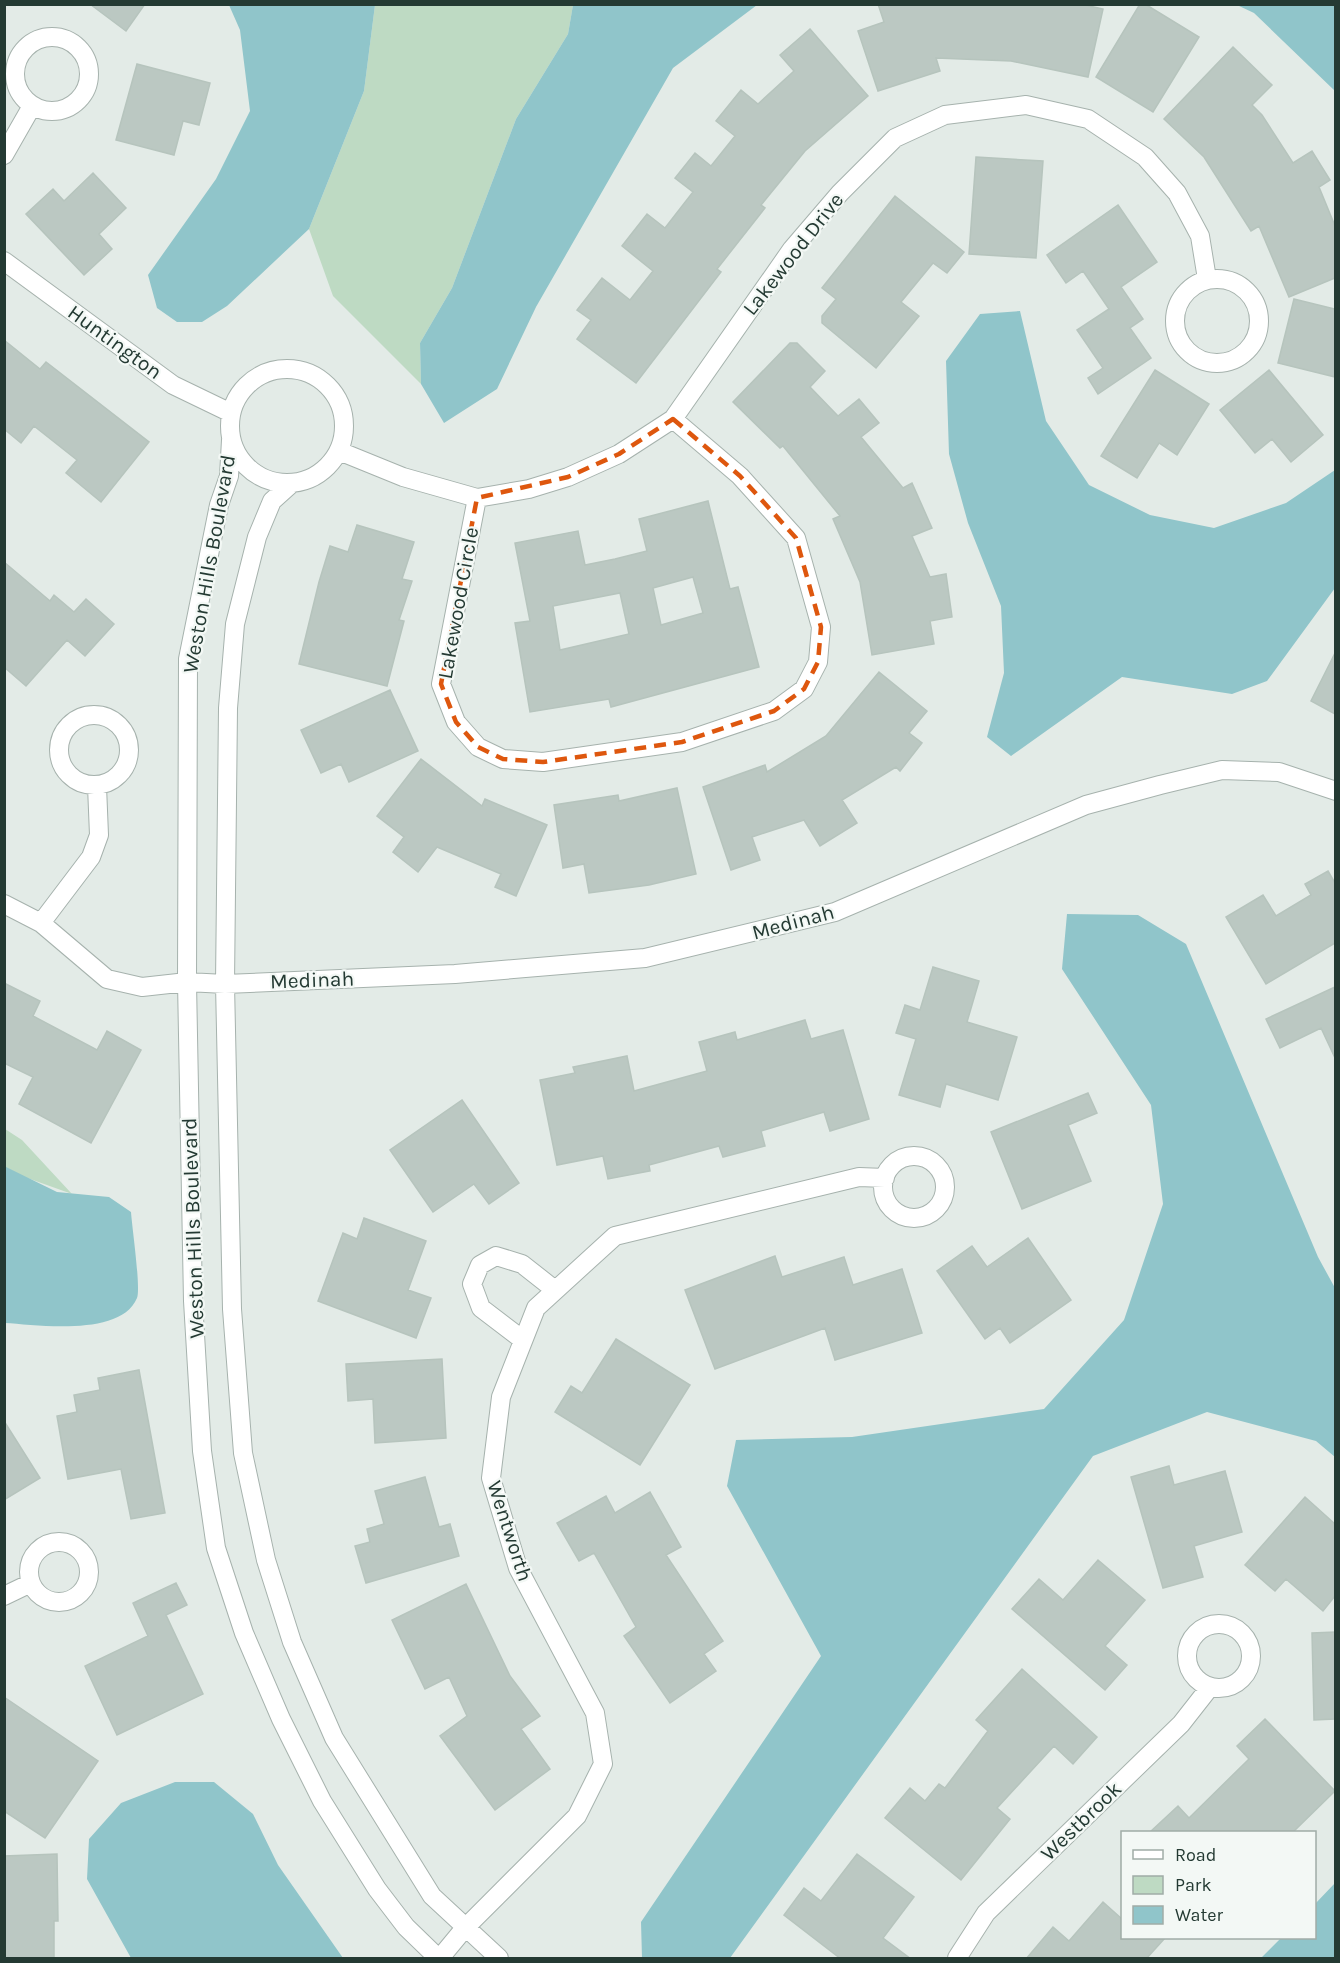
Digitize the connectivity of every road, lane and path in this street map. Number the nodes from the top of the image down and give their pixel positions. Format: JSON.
{"nodes":[{"id":1,"x":32,"y":106,"type":"junction"},
{"id":2,"x":4,"y":154,"type":"edge"},
{"id":3,"x":4,"y":261,"type":"edge"},
{"id":4,"x":1207,"y":279,"type":"junction"},
{"id":5,"x":231,"y":413,"type":"junction"},
{"id":6,"x":673,"y":419,"type":"junction"},
{"id":7,"x":231,"y":440,"type":"junction"},
{"id":8,"x":339,"y":452,"type":"junction"},
{"id":9,"x":292,"y":483,"type":"junction"},
{"id":10,"x":477,"y":498,"type":"junction"},
{"id":11,"x":97,"y":786,"type":"dead end"},
{"id":12,"x":1335,"y":791,"type":"edge"},
{"id":13,"x":4,"y":904,"type":"edge"},
{"id":14,"x":41,"y":923,"type":"junction"},
{"id":15,"x":187,"y":982,"type":"junction"},
{"id":16,"x":225,"y":984,"type":"junction"},
{"id":17,"x":885,"y":1178,"type":"dead end"},
{"id":18,"x":555,"y":1290,"type":"junction"},
{"id":19,"x":523,"y":1340,"type":"junction"},
{"id":20,"x":31,"y":1583,"type":"dead end"},
{"id":21,"x":4,"y":1596,"type":"edge"},
{"id":22,"x":1210,"y":1687,"type":"dead end"},
{"id":23,"x":464,"y":1929,"type":"junction"},
{"id":24,"x":439,"y":1959,"type":"edge"},
{"id":25,"x":499,"y":1959,"type":"edge"},
{"id":26,"x":957,"y":1959,"type":"edge"}],
"edges":[{"from":1,"to":1,"type":"street"},
{"from":1,"to":2,"type":"street"},
{"from":3,"to":5,"type":"street","name":"Huntington"},
{"from":4,"to":4,"type":"street"},
{"from":4,"to":6,"type":"street","name":"Lakewood Drive"},
{"from":5,"to":7,"type":"street"},
{"from":5,"to":8,"type":"street"},
{"from":6,"to":10,"type":"street","name":"Lakewood Drive"},
{"from":6,"to":10,"type":"street","name":"Lakewood Circle"},
{"from":7,"to":9,"type":"street"},
{"from":7,"to":15,"type":"street","name":"Weston Hills Boulevard"},
{"from":8,"to":9,"type":"street"},
{"from":8,"to":10,"type":"street","name":"Lakewood Drive"},
{"from":9,"to":16,"type":"street","name":"Weston Hills Boulevard"},
{"from":11,"to":14,"type":"street"},
{"from":12,"to":16,"type":"street","name":"Medinah"},
{"from":13,"to":14,"type":"street","name":"Medinah"},
{"from":14,"to":15,"type":"street","name":"Medinah"},
{"from":15,"to":16,"type":"street","name":"Medinah"},
{"from":15,"to":24,"type":"street","name":"Weston Hills Boulevard"},
{"from":16,"to":23,"type":"street","name":"Weston Hills Boulevard"},
{"from":17,"to":18,"type":"street","name":"Wentworth"},
{"from":18,"to":19,"type":"street","name":"Wentworth"},
{"from":18,"to":19,"type":"street"},
{"from":19,"to":23,"type":"street","name":"Wentworth"},
{"from":20,"to":21,"type":"street"},
{"from":22,"to":26,"type":"street","name":"Westbrook"},
{"from":23,"to":24,"type":"street","name":"Wentworth"},
{"from":23,"to":25,"type":"street","name":"Weston Hills Boulevard"}]}
